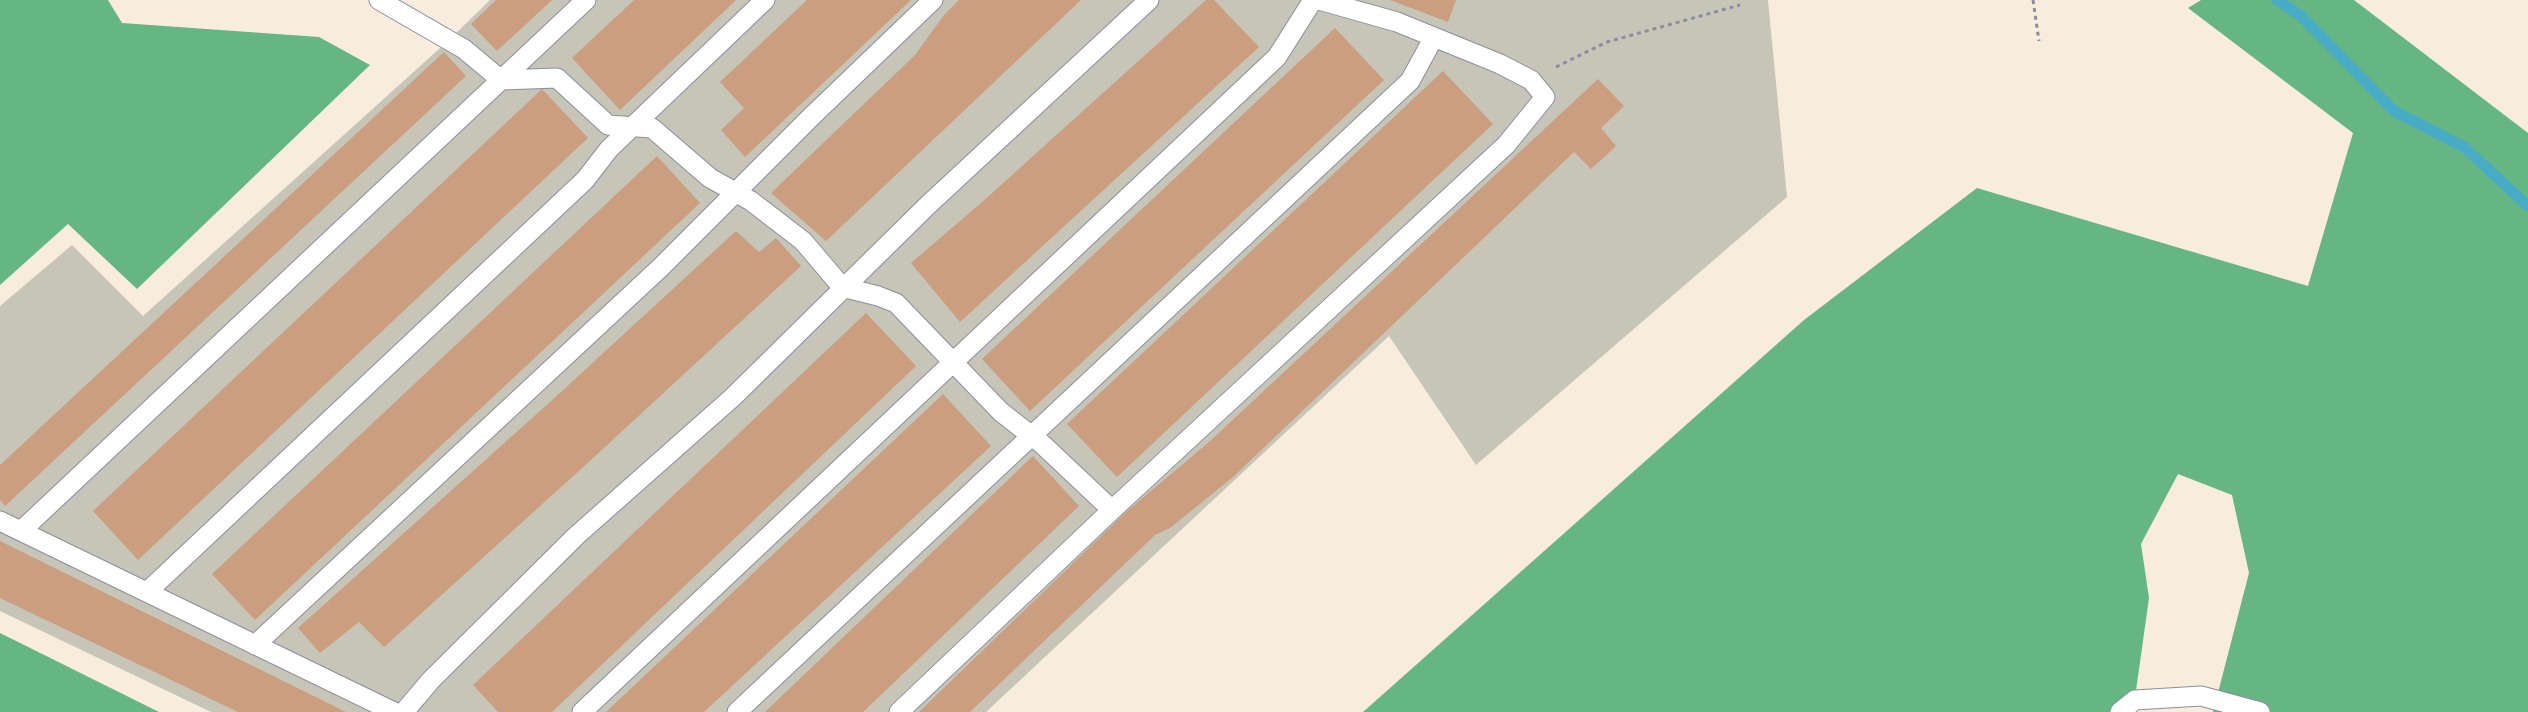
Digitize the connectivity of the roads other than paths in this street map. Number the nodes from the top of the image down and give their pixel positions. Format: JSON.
{"nodes":[{"id":1,"x":379,"y":0,"type":"edge"},
{"id":2,"x":586,"y":0,"type":"edge"},
{"id":3,"x":765,"y":0,"type":"edge"},
{"id":4,"x":933,"y":0,"type":"edge"},
{"id":5,"x":1149,"y":0,"type":"edge"},
{"id":6,"x":1314,"y":0,"type":"edge"},
{"id":7,"x":1319,"y":0,"type":"edge"},
{"id":8,"x":1434,"y":37,"type":"junction"},
{"id":9,"x":501,"y":80,"type":"junction"},
{"id":10,"x":631,"y":127,"type":"junction"},
{"id":11,"x":735,"y":192,"type":"junction"},
{"id":12,"x":842,"y":287,"type":"junction"},
{"id":13,"x":954,"y":362,"type":"junction"},
{"id":14,"x":1032,"y":436,"type":"junction"},
{"id":15,"x":1112,"y":510,"type":"junction"},
{"id":16,"x":0,"y":521,"type":"edge"},
{"id":17,"x":21,"y":531,"type":"junction"},
{"id":18,"x":147,"y":592,"type":"junction"},
{"id":19,"x":255,"y":644,"type":"junction"},
{"id":20,"x":394,"y":712,"type":"edge"},
{"id":21,"x":404,"y":712,"type":"edge"},
{"id":22,"x":582,"y":712,"type":"edge"},
{"id":23,"x":738,"y":712,"type":"edge"},
{"id":24,"x":899,"y":712,"type":"edge"},
{"id":25,"x":2120,"y":712,"type":"edge"},
{"id":26,"x":2260,"y":712,"type":"edge"}],
"edges":[{"from":1,"to":9,"type":"lane"},
{"from":2,"to":9,"type":"lane"},
{"from":3,"to":10,"type":"lane"},
{"from":4,"to":11,"type":"lane"},
{"from":5,"to":12,"type":"lane"},
{"from":6,"to":13,"type":"lane"},
{"from":7,"to":8,"type":"lane"},
{"from":8,"to":14,"type":"lane"},
{"from":8,"to":15,"type":"lane"},
{"from":9,"to":10,"type":"lane"},
{"from":9,"to":17,"type":"lane"},
{"from":10,"to":11,"type":"lane"},
{"from":10,"to":18,"type":"lane"},
{"from":11,"to":12,"type":"lane"},
{"from":11,"to":19,"type":"lane"},
{"from":12,"to":13,"type":"lane"},
{"from":12,"to":21,"type":"lane"},
{"from":13,"to":14,"type":"lane"},
{"from":13,"to":22,"type":"lane"},
{"from":14,"to":15,"type":"lane"},
{"from":14,"to":23,"type":"lane"},
{"from":15,"to":24,"type":"lane"},
{"from":16,"to":17,"type":"lane"},
{"from":17,"to":18,"type":"lane"},
{"from":18,"to":19,"type":"lane"},
{"from":19,"to":20,"type":"lane"},
{"from":25,"to":26,"type":"lane"}]}
